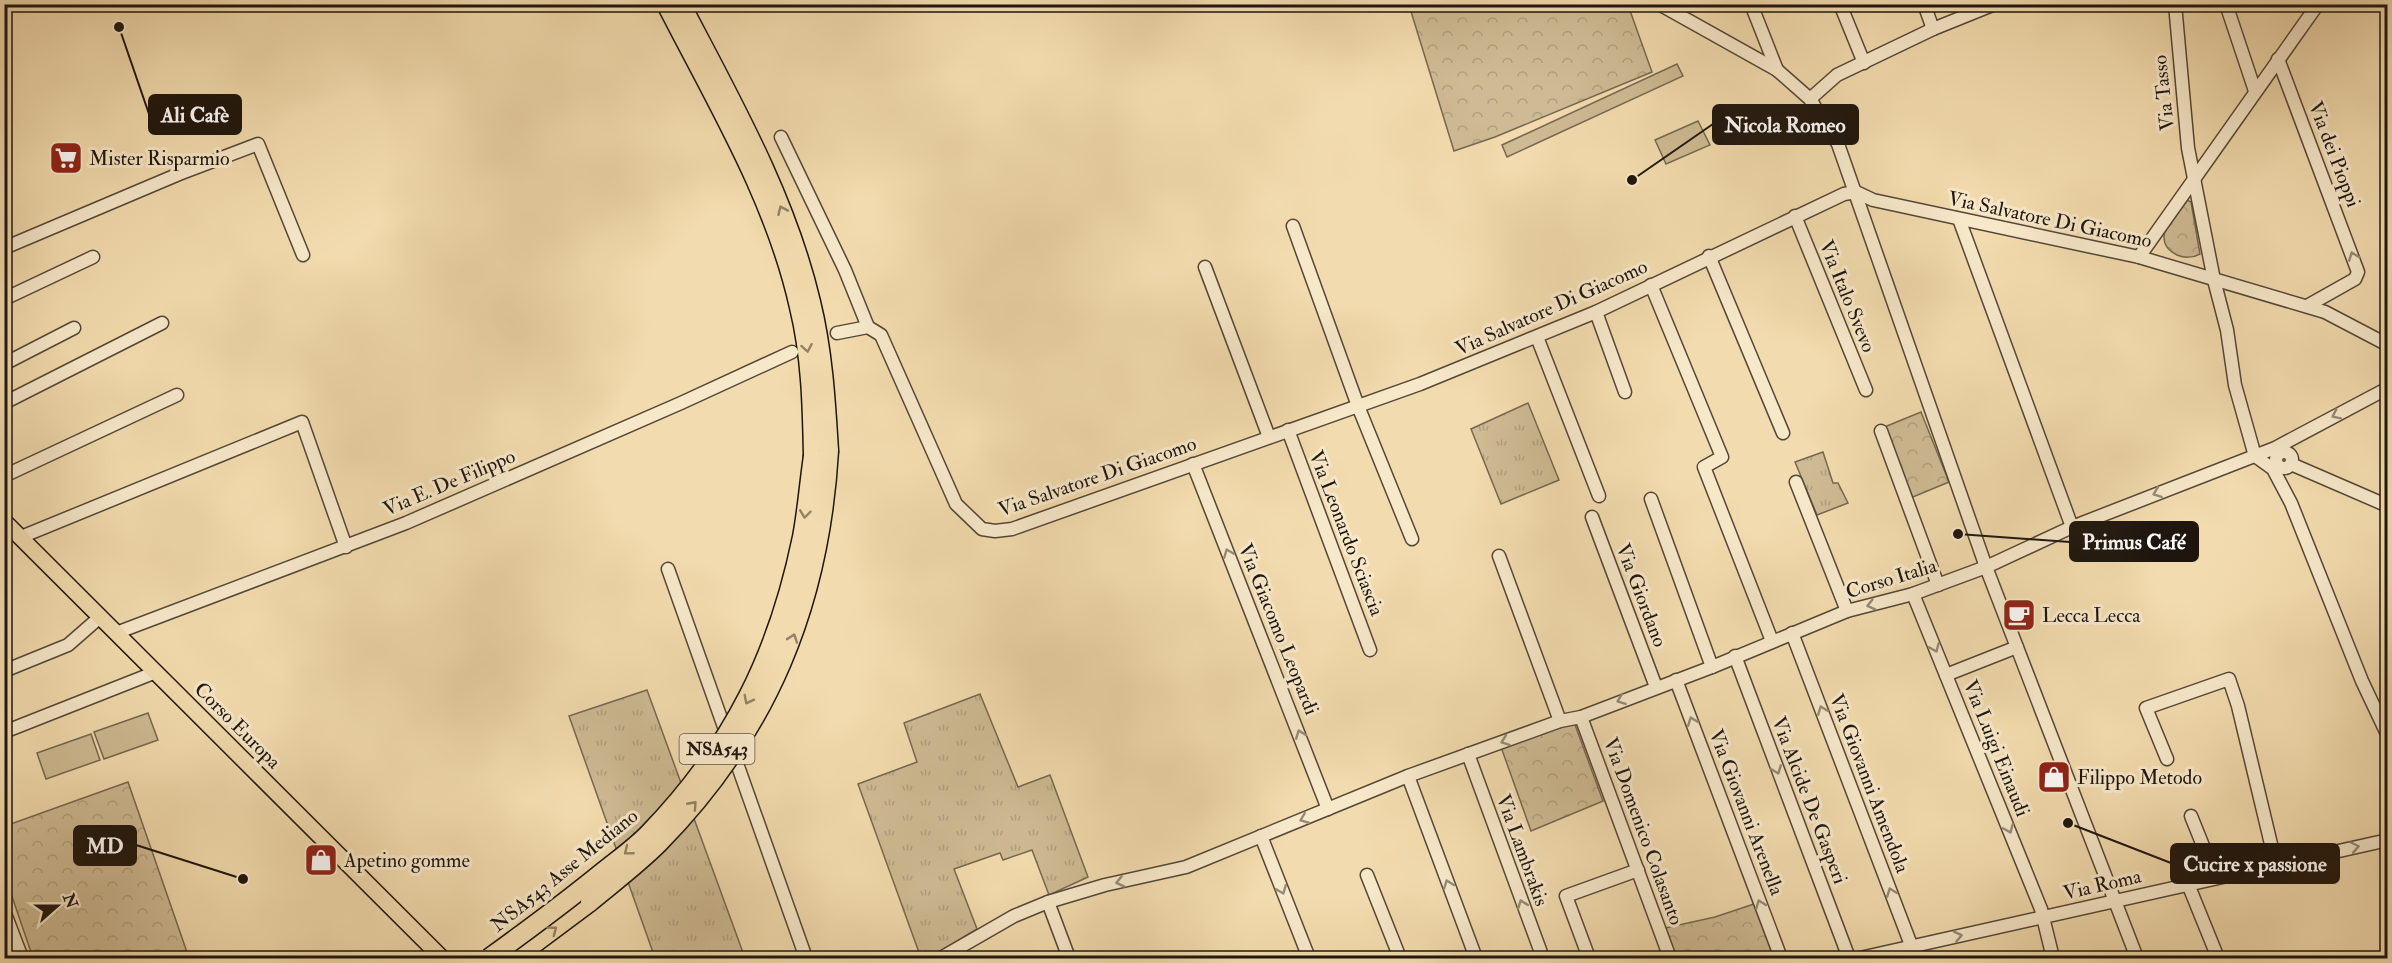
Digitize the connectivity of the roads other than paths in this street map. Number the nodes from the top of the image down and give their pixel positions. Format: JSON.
{"nodes":[{"id":1,"x":666,"y":4,"type":"edge"},
{"id":2,"x":681,"y":4,"type":"edge"},
{"id":3,"x":1659,"y":4,"type":"edge"},
{"id":4,"x":1751,"y":4,"type":"edge"},
{"id":5,"x":1840,"y":4,"type":"edge"},
{"id":6,"x":1924,"y":4,"type":"edge"},
{"id":7,"x":1995,"y":4,"type":"edge"},
{"id":8,"x":2175,"y":4,"type":"edge"},
{"id":9,"x":2226,"y":4,"type":"edge"},
{"id":10,"x":2318,"y":4,"type":"edge"},
{"id":11,"x":1933,"y":29,"type":"junction"},
{"id":12,"x":2278,"y":59,"type":"junction"},
{"id":13,"x":1864,"y":63,"type":"junction"},
{"id":14,"x":1777,"y":70,"type":"junction"},
{"id":15,"x":2255,"y":91,"type":"junction"},
{"id":16,"x":1810,"y":99,"type":"junction"},
{"id":17,"x":781,"y":137,"type":"dead end"},
{"id":18,"x":2194,"y":178,"type":"junction"},
{"id":19,"x":1856,"y":192,"type":"junction"},
{"id":20,"x":1795,"y":216,"type":"junction"},
{"id":21,"x":1959,"y":219,"type":"junction"},
{"id":22,"x":1293,"y":226,"type":"dead end"},
{"id":23,"x":4,"y":248,"type":"edge"},
{"id":24,"x":303,"y":255,"type":"dead end"},
{"id":25,"x":1709,"y":256,"type":"junction"},
{"id":26,"x":2139,"y":256,"type":"junction"},
{"id":27,"x":93,"y":257,"type":"dead end"},
{"id":28,"x":1205,"y":267,"type":"dead end"},
{"id":29,"x":2214,"y":280,"type":"junction"},
{"id":30,"x":1651,"y":285,"type":"junction"},
{"id":31,"x":4,"y":299,"type":"edge"},
{"id":32,"x":2307,"y":306,"type":"junction"},
{"id":33,"x":1596,"y":312,"type":"junction"},
{"id":34,"x":162,"y":323,"type":"dead end"},
{"id":35,"x":868,"y":327,"type":"junction"},
{"id":36,"x":74,"y":328,"type":"dead end"},
{"id":37,"x":837,"y":333,"type":"dead end"},
{"id":38,"x":1537,"y":337,"type":"junction"},
{"id":39,"x":2388,"y":345,"type":"edge"},
{"id":40,"x":792,"y":352,"type":"dead end"},
{"id":41,"x":4,"y":364,"type":"edge"},
{"id":42,"x":2388,"y":388,"type":"edge"},
{"id":43,"x":1866,"y":390,"type":"dead end"},
{"id":44,"x":1625,"y":392,"type":"dead end"},
{"id":45,"x":177,"y":395,"type":"dead end"},
{"id":46,"x":4,"y":403,"type":"edge"},
{"id":47,"x":1358,"y":406,"type":"junction"},
{"id":48,"x":1288,"y":430,"type":"junction"},
{"id":49,"x":1881,"y":431,"type":"dead end"},
{"id":50,"x":1783,"y":433,"type":"dead end"},
{"id":51,"x":1269,"y":437,"type":"junction"},
{"id":52,"x":2278,"y":451,"type":"junction"},
{"id":53,"x":821,"y":454,"type":"junction"},
{"id":54,"x":2255,"y":456,"type":"junction"},
{"id":55,"x":1193,"y":464,"type":"junction"},
{"id":56,"x":2287,"y":466,"type":"junction"},
{"id":57,"x":4,"y":476,"type":"edge"},
{"id":58,"x":1796,"y":482,"type":"dead end"},
{"id":59,"x":2281,"y":482,"type":"junction"},
{"id":60,"x":1599,"y":496,"type":"dead end"},
{"id":61,"x":1651,"y":500,"type":"dead end"},
{"id":62,"x":2388,"y":506,"type":"edge"},
{"id":63,"x":1592,"y":517,"type":"dead end"},
{"id":64,"x":4,"y":520,"type":"edge"},
{"id":65,"x":2072,"y":527,"type":"junction"},
{"id":66,"x":21,"y":537,"type":"junction"},
{"id":67,"x":1412,"y":539,"type":"dead end"},
{"id":68,"x":346,"y":547,"type":"junction"},
{"id":69,"x":1499,"y":556,"type":"dead end"},
{"id":70,"x":1986,"y":567,"type":"junction"},
{"id":71,"x":668,"y":569,"type":"dead end"},
{"id":72,"x":1938,"y":585,"type":"junction"},
{"id":73,"x":1913,"y":594,"type":"junction"},
{"id":74,"x":1847,"y":611,"type":"junction"},
{"id":75,"x":100,"y":617,"type":"junction"},
{"id":76,"x":116,"y":633,"type":"junction"},
{"id":77,"x":1792,"y":633,"type":"junction"},
{"id":78,"x":1772,"y":640,"type":"junction"},
{"id":79,"x":2016,"y":647,"type":"junction"},
{"id":80,"x":1370,"y":650,"type":"dead end"},
{"id":81,"x":1735,"y":656,"type":"junction"},
{"id":82,"x":1712,"y":667,"type":"junction"},
{"id":83,"x":4,"y":671,"type":"edge"},
{"id":84,"x":156,"y":672,"type":"junction"},
{"id":85,"x":1946,"y":675,"type":"junction"},
{"id":86,"x":1676,"y":680,"type":"junction"},
{"id":87,"x":1656,"y":687,"type":"junction"},
{"id":88,"x":1581,"y":717,"type":"junction"},
{"id":89,"x":1560,"y":721,"type":"junction"},
{"id":90,"x":4,"y":732,"type":"edge"},
{"id":91,"x":2388,"y":736,"type":"edge"},
{"id":92,"x":1468,"y":754,"type":"junction"},
{"id":93,"x":2167,"y":759,"type":"dead end"},
{"id":94,"x":1408,"y":776,"type":"junction"},
{"id":95,"x":1328,"y":809,"type":"junction"},
{"id":96,"x":2191,"y":816,"type":"dead end"},
{"id":97,"x":1261,"y":836,"type":"junction"},
{"id":98,"x":2388,"y":840,"type":"edge"},
{"id":99,"x":2276,"y":865,"type":"junction"},
{"id":100,"x":1638,"y":870,"type":"junction"},
{"id":101,"x":1367,"y":875,"type":"dead end"},
{"id":102,"x":2216,"y":878,"type":"junction"},
{"id":103,"x":2188,"y":884,"type":"junction"},
{"id":104,"x":2113,"y":901,"type":"junction"},
{"id":105,"x":1048,"y":902,"type":"junction"},
{"id":106,"x":4,"y":911,"type":"edge"},
{"id":107,"x":2044,"y":917,"type":"junction"},
{"id":108,"x":1914,"y":952,"type":"edge"},
{"id":109,"x":22,"y":958,"type":"edge"},
{"id":110,"x":442,"y":958,"type":"edge"},
{"id":111,"x":489,"y":958,"type":"edge"},
{"id":112,"x":515,"y":958,"type":"edge"},
{"id":113,"x":806,"y":958,"type":"edge"},
{"id":114,"x":941,"y":958,"type":"edge"},
{"id":115,"x":1069,"y":958,"type":"edge"},
{"id":116,"x":1309,"y":958,"type":"edge"},
{"id":117,"x":1400,"y":958,"type":"edge"},
{"id":118,"x":1476,"y":958,"type":"edge"},
{"id":119,"x":1543,"y":958,"type":"edge"},
{"id":120,"x":1589,"y":958,"type":"edge"},
{"id":121,"x":1670,"y":958,"type":"edge"},
{"id":122,"x":1781,"y":958,"type":"edge"},
{"id":123,"x":1849,"y":958,"type":"edge"},
{"id":124,"x":1860,"y":958,"type":"edge"},
{"id":125,"x":2053,"y":958,"type":"edge"},
{"id":126,"x":2137,"y":958,"type":"edge"},
{"id":127,"x":2218,"y":958,"type":"edge"}],
"edges":[{"from":1,"to":53,"type":"highway","one_way":true},
{"from":53,"to":2,"type":"highway","one_way":true},
{"from":3,"to":14,"type":"street"},
{"from":4,"to":14,"type":"street"},
{"from":5,"to":13,"type":"street"},
{"from":6,"to":11,"type":"street"},
{"from":7,"to":11,"type":"street"},
{"from":8,"to":18,"type":"street","name":"Via Tasso"},
{"from":9,"to":15,"type":"street"},
{"from":10,"to":12,"type":"street"},
{"from":11,"to":13,"type":"street"},
{"from":12,"to":15,"type":"street"},
{"from":32,"to":12,"type":"street","name":"Via dei Pioppi","one_way":true},
{"from":13,"to":16,"type":"street"},
{"from":14,"to":16,"type":"street"},
{"from":15,"to":18,"type":"street"},
{"from":16,"to":19,"type":"street"},
{"from":17,"to":35,"type":"street","name":"Via Salvatore Di Giacomo"},
{"from":18,"to":26,"type":"street"},
{"from":18,"to":29,"type":"street","name":"Via Tasso"},
{"from":19,"to":20,"type":"street","name":"Via Salvatore Di Giacomo"},
{"from":19,"to":21,"type":"street","name":"Via Salvatore Di Giacomo"},
{"from":19,"to":70,"type":"street"},
{"from":20,"to":25,"type":"street","name":"Via Salvatore Di Giacomo"},
{"from":20,"to":43,"type":"street","name":"Via Italo Svevo"},
{"from":21,"to":26,"type":"street","name":"Via Salvatore Di Giacomo"},
{"from":21,"to":65,"type":"street"},
{"from":22,"to":47,"type":"street"},
{"from":23,"to":24,"type":"street"},
{"from":25,"to":30,"type":"street","name":"Via Salvatore Di Giacomo"},
{"from":25,"to":50,"type":"street"},
{"from":26,"to":29,"type":"street","name":"Via Salvatore Di Giacomo"},
{"from":27,"to":31,"type":"street"},
{"from":28,"to":51,"type":"street"},
{"from":29,"to":32,"type":"street","name":"Via Salvatore Di Giacomo"},
{"from":29,"to":54,"type":"street","name":"Via Tasso"},
{"from":30,"to":33,"type":"street","name":"Via Salvatore Di Giacomo"},
{"from":30,"to":78,"type":"street"},
{"from":32,"to":39,"type":"street","name":"Via Salvatore Di Giacomo"},
{"from":33,"to":38,"type":"street","name":"Via Salvatore Di Giacomo"},
{"from":33,"to":44,"type":"street"},
{"from":34,"to":46,"type":"street"},
{"from":35,"to":37,"type":"street"},
{"from":35,"to":55,"type":"street","name":"Via Salvatore Di Giacomo"},
{"from":36,"to":41,"type":"street"},
{"from":38,"to":47,"type":"street","name":"Via Salvatore Di Giacomo"},
{"from":38,"to":60,"type":"street"},
{"from":40,"to":68,"type":"street","name":"Via E. De Filippo"},
{"from":42,"to":52,"type":"street","name":"Corso Italia","one_way":true},
{"from":45,"to":57,"type":"street"},
{"from":47,"to":48,"type":"street","name":"Via Salvatore Di Giacomo"},
{"from":47,"to":67,"type":"street"},
{"from":48,"to":51,"type":"street","name":"Via Salvatore Di Giacomo"},
{"from":48,"to":80,"type":"street","name":"Via Leonardo Sciascia"},
{"from":49,"to":72,"type":"street"},
{"from":51,"to":55,"type":"street","name":"Via Salvatore Di Giacomo"},
{"from":52,"to":54,"type":"street","name":"Corso Italia"},
{"from":52,"to":56,"type":"street"},
{"from":53,"to":111,"type":"highway","name":"NSA543 Asse Mediano","number":"NSA543","one_way":true,"bridge":true},
{"from":112,"to":53,"type":"highway","name":"NSA543 Asse Mediano","number":"NSA543","one_way":true,"bridge":true},
{"from":54,"to":59,"type":"street"},
{"from":54,"to":65,"type":"street","name":"Corso Italia","one_way":true},
{"from":95,"to":55,"type":"street","name":"Via Giacomo Leopardi","one_way":true},
{"from":56,"to":59,"type":"street"},
{"from":56,"to":62,"type":"street"},
{"from":58,"to":74,"type":"street"},
{"from":59,"to":91,"type":"street"},
{"from":61,"to":82,"type":"street"},
{"from":63,"to":87,"type":"street","name":"Via Giordano"},
{"from":64,"to":66,"type":"main road","name":"Corso Europa"},
{"from":65,"to":70,"type":"street","name":"Corso Italia"},
{"from":66,"to":68,"type":"street"},
{"from":66,"to":75,"type":"main road","name":"Corso Europa"},
{"from":68,"to":76,"type":"street","name":"Via E. De Filippo"},
{"from":69,"to":89,"type":"street"},
{"from":70,"to":72,"type":"street","name":"Corso Italia"},
{"from":70,"to":79,"type":"street"},
{"from":71,"to":113,"type":"street"},
{"from":72,"to":73,"type":"street","name":"Corso Italia"},
{"from":73,"to":74,"type":"street","name":"Corso Italia","one_way":true},
{"from":73,"to":85,"type":"street","name":"Via Luigi Einaudi","one_way":true},
{"from":74,"to":77,"type":"street","name":"Corso Italia"},
{"from":75,"to":76,"type":"main road","name":"Corso Europa"},
{"from":75,"to":83,"type":"street"},
{"from":76,"to":84,"type":"main road","name":"Corso Europa"},
{"from":77,"to":78,"type":"street","name":"Corso Italia"},
{"from":108,"to":77,"type":"street","name":"Via Giovanni Amendola","one_way":true},
{"from":78,"to":81,"type":"street","name":"Corso Italia"},
{"from":79,"to":85,"type":"street"},
{"from":79,"to":104,"type":"street"},
{"from":81,"to":82,"type":"street","name":"Corso Italia"},
{"from":81,"to":123,"type":"street","name":"Via Alcide De Gasperi","one_way":true},
{"from":82,"to":86,"type":"street","name":"Corso Italia"},
{"from":84,"to":90,"type":"street"},
{"from":84,"to":110,"type":"main road","name":"Corso Europa"},
{"from":85,"to":107,"type":"street","name":"Via Luigi Einaudi","one_way":true},
{"from":86,"to":87,"type":"street","name":"Corso Italia"},
{"from":122,"to":86,"type":"street","name":"Via Giovanni Arenella","one_way":true},
{"from":87,"to":88,"type":"street","name":"Corso Italia","one_way":true},
{"from":88,"to":89,"type":"street","name":"Corso Italia"},
{"from":88,"to":100,"type":"street","name":"Via Domenico Colasanto"},
{"from":89,"to":92,"type":"street","name":"Corso Italia","one_way":true},
{"from":92,"to":94,"type":"street","name":"Corso Italia"},
{"from":119,"to":92,"type":"street","name":"Via Lambrakis","one_way":true},
{"from":93,"to":99,"type":"street"},
{"from":94,"to":95,"type":"street","name":"Corso Italia"},
{"from":118,"to":94,"type":"street","one_way":true},
{"from":95,"to":97,"type":"street","name":"Corso Italia","one_way":true},
{"from":96,"to":102,"type":"street"},
{"from":97,"to":105,"type":"street","name":"Corso Italia","one_way":true},
{"from":97,"to":116,"type":"street","one_way":true},
{"from":99,"to":98,"type":"street","name":"Via Roma","one_way":true},
{"from":99,"to":102,"type":"street","name":"Via Roma"},
{"from":100,"to":120,"type":"street"},
{"from":100,"to":121,"type":"street","name":"Via Domenico Colasanto"},
{"from":101,"to":117,"type":"street"},
{"from":102,"to":103,"type":"street","name":"Via Roma"},
{"from":103,"to":104,"type":"street","name":"Via Roma"},
{"from":103,"to":127,"type":"street"},
{"from":104,"to":107,"type":"street","name":"Via Roma"},
{"from":104,"to":126,"type":"street"},
{"from":105,"to":114,"type":"street","name":"Corso Italia"},
{"from":105,"to":115,"type":"street"},
{"from":106,"to":109,"type":"street"},
{"from":108,"to":107,"type":"street","name":"Via Roma","one_way":true},
{"from":107,"to":125,"type":"street","name":"Via Luigi Einaudi"},
{"from":108,"to":124,"type":"street","name":"Via Roma"}]}
